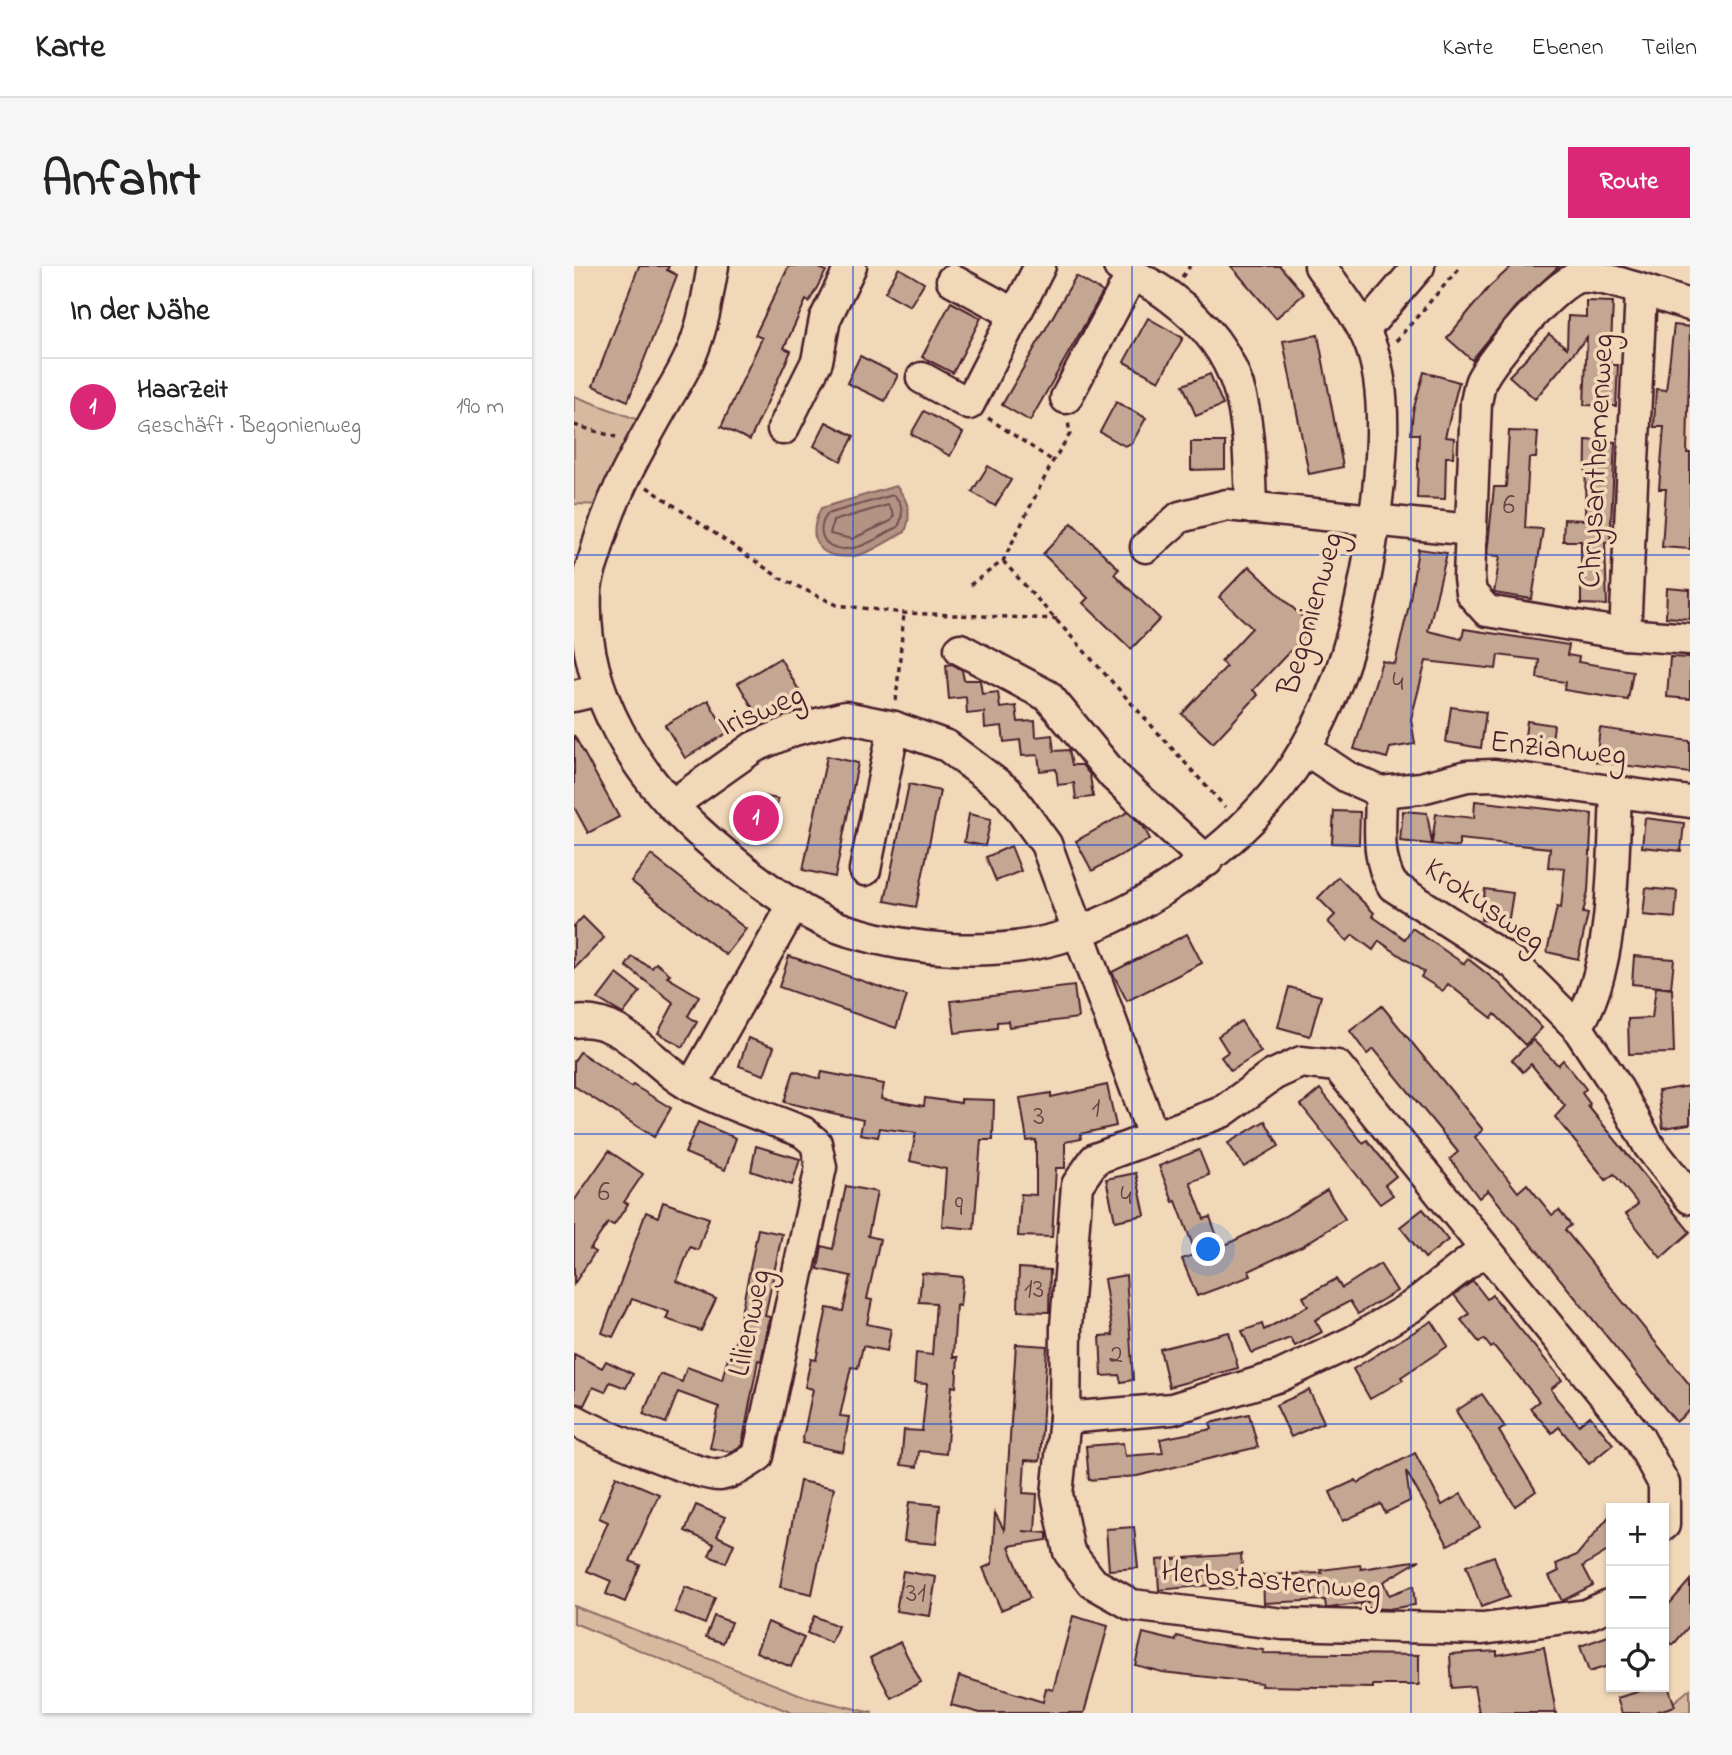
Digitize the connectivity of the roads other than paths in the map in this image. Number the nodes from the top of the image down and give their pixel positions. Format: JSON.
{"nodes":[{"id":1,"x":713,"y":266,"type":"edge"},
{"id":2,"x":851,"y":266,"type":"edge"},
{"id":3,"x":1040,"y":266,"type":"edge"},
{"id":4,"x":1320,"y":266,"type":"edge"},
{"id":5,"x":1419,"y":266,"type":"edge"},
{"id":6,"x":1126,"y":270,"type":"edge"},
{"id":7,"x":951,"y":280,"type":"dead end"},
{"id":8,"x":1641,"y":291,"type":"junction"},
{"id":9,"x":1690,"y":305,"type":"edge"},
{"id":10,"x":1016,"y":314,"type":"junction"},
{"id":11,"x":1364,"y":330,"type":"junction"},
{"id":12,"x":922,"y":378,"type":"dead end"},
{"id":13,"x":1066,"y":398,"type":"road end"},
{"id":14,"x":783,"y":429,"type":"dead end"},
{"id":15,"x":1251,"y":508,"type":"junction"},
{"id":16,"x":1375,"y":519,"type":"junction"},
{"id":17,"x":1471,"y":530,"type":"junction"},
{"id":18,"x":1146,"y":547,"type":"dead end"},
{"id":19,"x":1625,"y":634,"type":"junction"},
{"id":20,"x":1690,"y":639,"type":"edge"},
{"id":21,"x":960,"y":649,"type":"dead end"},
{"id":22,"x":587,"y":693,"type":"edge"},
{"id":23,"x":894,"y":727,"type":"junction"},
{"id":24,"x":1305,"y":749,"type":"junction"},
{"id":25,"x":1616,"y":791,"type":"junction"},
{"id":26,"x":1381,"y":792,"type":"junction"},
{"id":27,"x":1690,"y":802,"type":"edge"},
{"id":28,"x":672,"y":805,"type":"junction"},
{"id":29,"x":1207,"y":861,"type":"junction"},
{"id":30,"x":864,"y":870,"type":"dead end"},
{"id":31,"x":794,"y":904,"type":"junction"},
{"id":32,"x":1080,"y":931,"type":"junction"},
{"id":33,"x":574,"y":1022,"type":"edge"},
{"id":34,"x":1577,"y":1027,"type":"junction"},
{"id":35,"x":691,"y":1087,"type":"junction"},
{"id":36,"x":1154,"y":1139,"type":"junction"},
{"id":37,"x":1690,"y":1198,"type":"edge"},
{"id":38,"x":1484,"y":1250,"type":"junction"},
{"id":39,"x":1065,"y":1419,"type":"junction"},
{"id":40,"x":574,"y":1420,"type":"edge"},
{"id":41,"x":1664,"y":1503,"type":"edge"},
{"id":42,"x":1606,"y":1606,"type":"edge"}],
"edges":[{"from":1,"to":22,"type":"street","name":"Begonienweg"},
{"from":2,"to":14,"type":"street"},
{"from":3,"to":10,"type":"street"},
{"from":4,"to":11,"type":"street","name":"Begonienweg"},
{"from":5,"to":11,"type":"street"},
{"from":6,"to":13,"type":"street"},
{"from":6,"to":15,"type":"street"},
{"from":7,"to":10,"type":"street"},
{"from":8,"to":9,"type":"street"},
{"from":8,"to":17,"type":"street"},
{"from":8,"to":19,"type":"street","name":"Chrysanthemenweg"},
{"from":10,"to":12,"type":"street"},
{"from":11,"to":16,"type":"street","name":"Begonienweg"},
{"from":15,"to":16,"type":"street"},
{"from":15,"to":18,"type":"street"},
{"from":16,"to":17,"type":"street"},
{"from":16,"to":24,"type":"street","name":"Begonienweg"},
{"from":17,"to":19,"type":"street"},
{"from":19,"to":20,"type":"street"},
{"from":21,"to":29,"type":"street"},
{"from":22,"to":28,"type":"street","name":"Begonienweg"},
{"from":23,"to":28,"type":"street","name":"Irisweg"},
{"from":23,"to":30,"type":"street"},
{"from":23,"to":32,"type":"street","name":"Irisweg"},
{"from":24,"to":26,"type":"street","name":"Enzianweg"},
{"from":24,"to":29,"type":"street","name":"Begonienweg"},
{"from":25,"to":26,"type":"street","name":"Enzianweg"},
{"from":25,"to":27,"type":"street","name":"Enzianweg"},
{"from":25,"to":34,"type":"street"},
{"from":26,"to":34,"type":"street","name":"Krokusweg"},
{"from":28,"to":31,"type":"street","name":"Begonienweg"},
{"from":29,"to":32,"type":"street","name":"Begonienweg"},
{"from":31,"to":32,"type":"street","name":"Begonienweg"},
{"from":31,"to":35,"type":"street"},
{"from":32,"to":36,"type":"street"},
{"from":33,"to":35,"type":"street","name":"Lilienweg"},
{"from":34,"to":37,"type":"street","name":"Krokusweg"},
{"from":35,"to":40,"type":"street","name":"Lilienweg"},
{"from":36,"to":38,"type":"street","name":"Herbstasternweg"},
{"from":36,"to":39,"type":"street","name":"Herbstasternweg"},
{"from":38,"to":39,"type":"street"},
{"from":38,"to":41,"type":"street","name":"Herbstasternweg"},
{"from":39,"to":42,"type":"street","name":"Herbstasternweg"}]}
